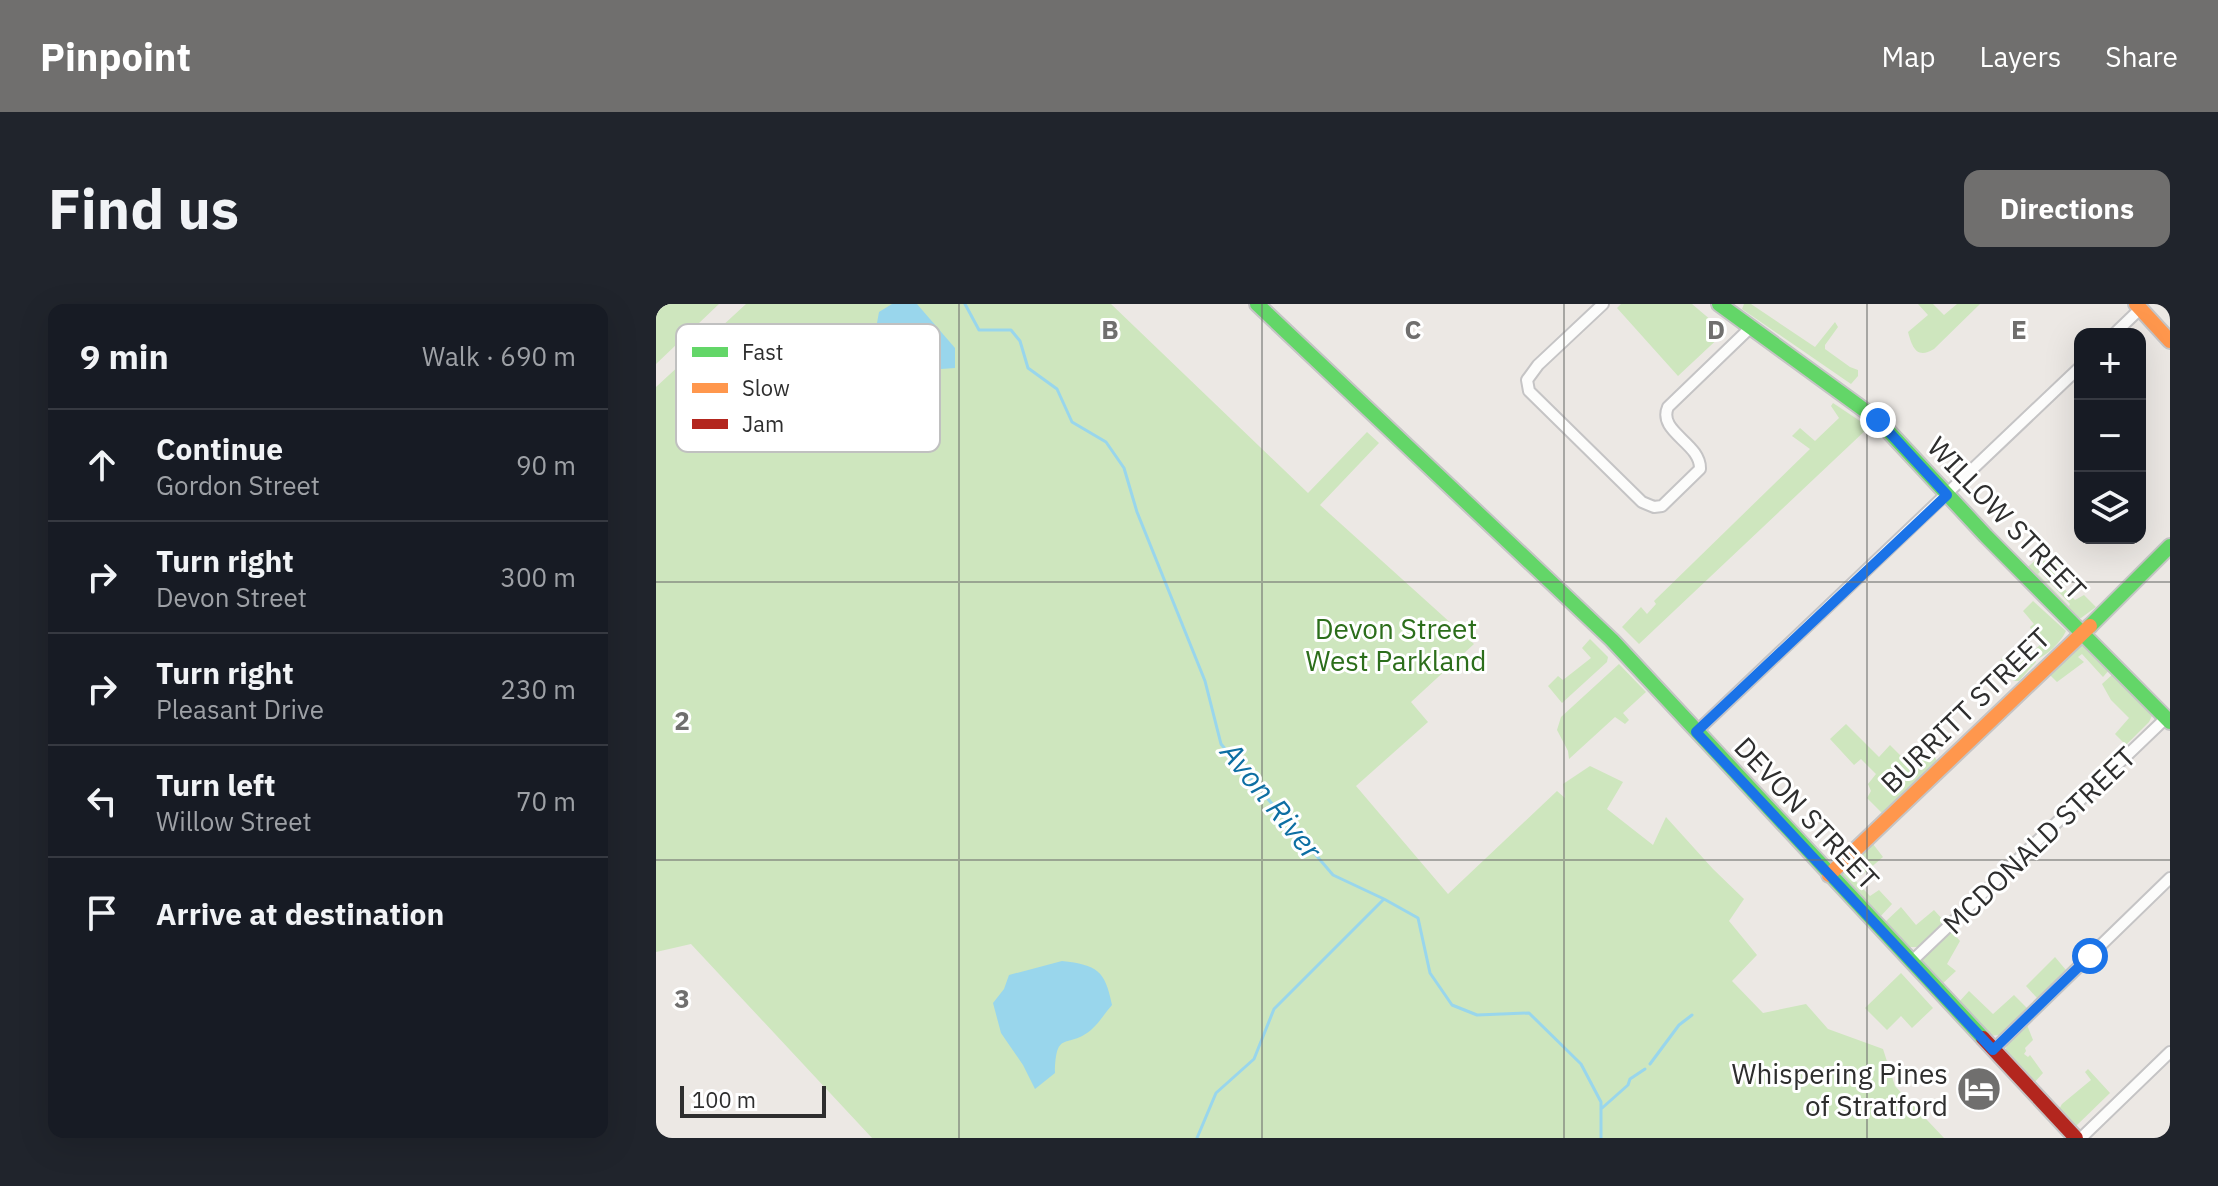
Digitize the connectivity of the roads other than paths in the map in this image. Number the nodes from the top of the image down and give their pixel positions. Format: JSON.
{"nodes":[{"id":1,"x":1603,"y":304,"type":"edge"},
{"id":2,"x":1719,"y":304,"type":"edge"},
{"id":3,"x":1263,"y":306,"type":"edge"},
{"id":4,"x":2138,"y":306,"type":"edge"},
{"id":5,"x":1750,"y":328,"type":"junction"},
{"id":6,"x":2119,"y":328,"type":"edge"},
{"id":7,"x":2170,"y":341,"type":"edge"},
{"id":8,"x":2074,"y":373,"type":"edge"},
{"id":9,"x":1947,"y":495,"type":"junction"},
{"id":10,"x":2170,"y":546,"type":"edge"},
{"id":11,"x":2083,"y":633,"type":"junction"},
{"id":12,"x":2168,"y":720,"type":"edge"},
{"id":13,"x":1696,"y":732,"type":"junction"},
{"id":14,"x":1829,"y":875,"type":"junction"},
{"id":15,"x":2170,"y":878,"type":"edge"},
{"id":16,"x":1911,"y":962,"type":"junction"},
{"id":17,"x":1993,"y":1050,"type":"junction"},
{"id":18,"x":2170,"y":1052,"type":"edge"},
{"id":19,"x":2078,"y":1138,"type":"edge"}],
"edges":[{"from":1,"to":5,"type":"street"},
{"from":2,"to":5,"type":"street","name":"WILLOW STREET"},
{"from":3,"to":13,"type":"street","name":"DEVON STREET"},
{"from":4,"to":6,"type":"street"},
{"from":4,"to":7,"type":"street"},
{"from":5,"to":9,"type":"street","name":"WILLOW STREET"},
{"from":8,"to":9,"type":"street"},
{"from":9,"to":11,"type":"street","name":"WILLOW STREET"},
{"from":9,"to":13,"type":"street"},
{"from":10,"to":11,"type":"street","name":"BURRITT STREET"},
{"from":11,"to":12,"type":"street","name":"WILLOW STREET"},
{"from":11,"to":14,"type":"street","name":"BURRITT STREET"},
{"from":12,"to":16,"type":"street","name":"MCDONALD STREET"},
{"from":13,"to":14,"type":"street","name":"DEVON STREET"},
{"from":14,"to":16,"type":"street","name":"DEVON STREET"},
{"from":15,"to":17,"type":"street"},
{"from":16,"to":17,"type":"street","name":"DEVON STREET"},
{"from":17,"to":19,"type":"street","name":"DEVON STREET"},
{"from":18,"to":19,"type":"street"}]}
